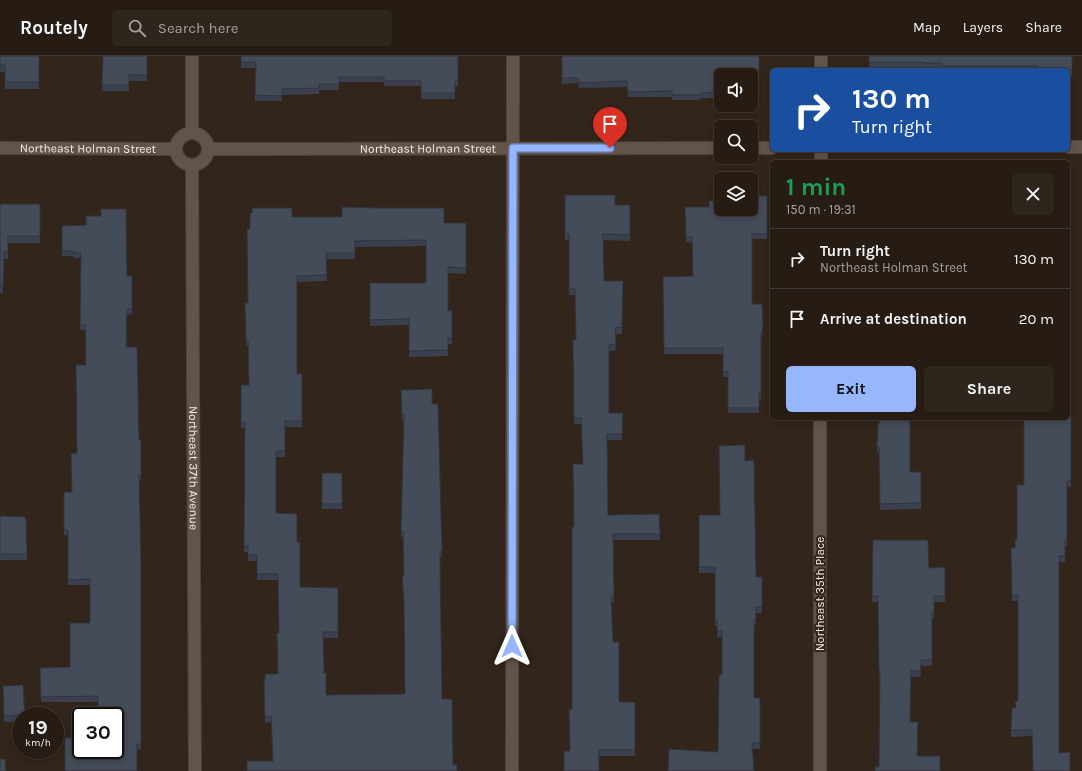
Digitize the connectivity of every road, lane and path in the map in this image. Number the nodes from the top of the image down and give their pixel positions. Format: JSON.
{"nodes":[{"id":1,"x":192,"y":56,"type":"edge"},
{"id":2,"x":513,"y":56,"type":"edge"},
{"id":3,"x":821,"y":56,"type":"edge"},
{"id":4,"x":821,"y":68,"type":"edge"},
{"id":5,"x":192,"y":133,"type":"junction"},
{"id":6,"x":1070,"y":147,"type":"edge"},
{"id":7,"x":1082,"y":147,"type":"edge"},
{"id":8,"x":0,"y":148,"type":"edge"},
{"id":9,"x":513,"y":148,"type":"junction"},
{"id":10,"x":714,"y":148,"type":"edge"},
{"id":11,"x":758,"y":148,"type":"edge"},
{"id":12,"x":770,"y":148,"type":"edge"},
{"id":13,"x":176,"y":149,"type":"junction"},
{"id":14,"x":208,"y":149,"type":"junction"},
{"id":15,"x":192,"y":166,"type":"junction"},
{"id":16,"x":820,"y":420,"type":"edge"},
{"id":17,"x":195,"y":771,"type":"edge"},
{"id":18,"x":512,"y":771,"type":"edge"},
{"id":19,"x":820,"y":771,"type":"edge"}],
"edges":[{"from":1,"to":5,"type":"street"},
{"from":2,"to":9,"type":"street"},
{"from":3,"to":4,"type":"street"},
{"from":5,"to":13,"type":"street"},
{"from":5,"to":14,"type":"street"},
{"from":6,"to":7,"type":"street"},
{"from":8,"to":13,"type":"street","name":"Northeast Holman Street"},
{"from":9,"to":10,"type":"street","name":"Northeast Holman Street"},
{"from":9,"to":14,"type":"street","name":"Northeast Holman Street"},
{"from":9,"to":18,"type":"street"},
{"from":11,"to":12,"type":"street"},
{"from":13,"to":15,"type":"street"},
{"from":14,"to":15,"type":"street"},
{"from":15,"to":17,"type":"street","name":"Northeast 37th Avenue"},
{"from":16,"to":19,"type":"street","name":"Northeast 35th Place"}]}
